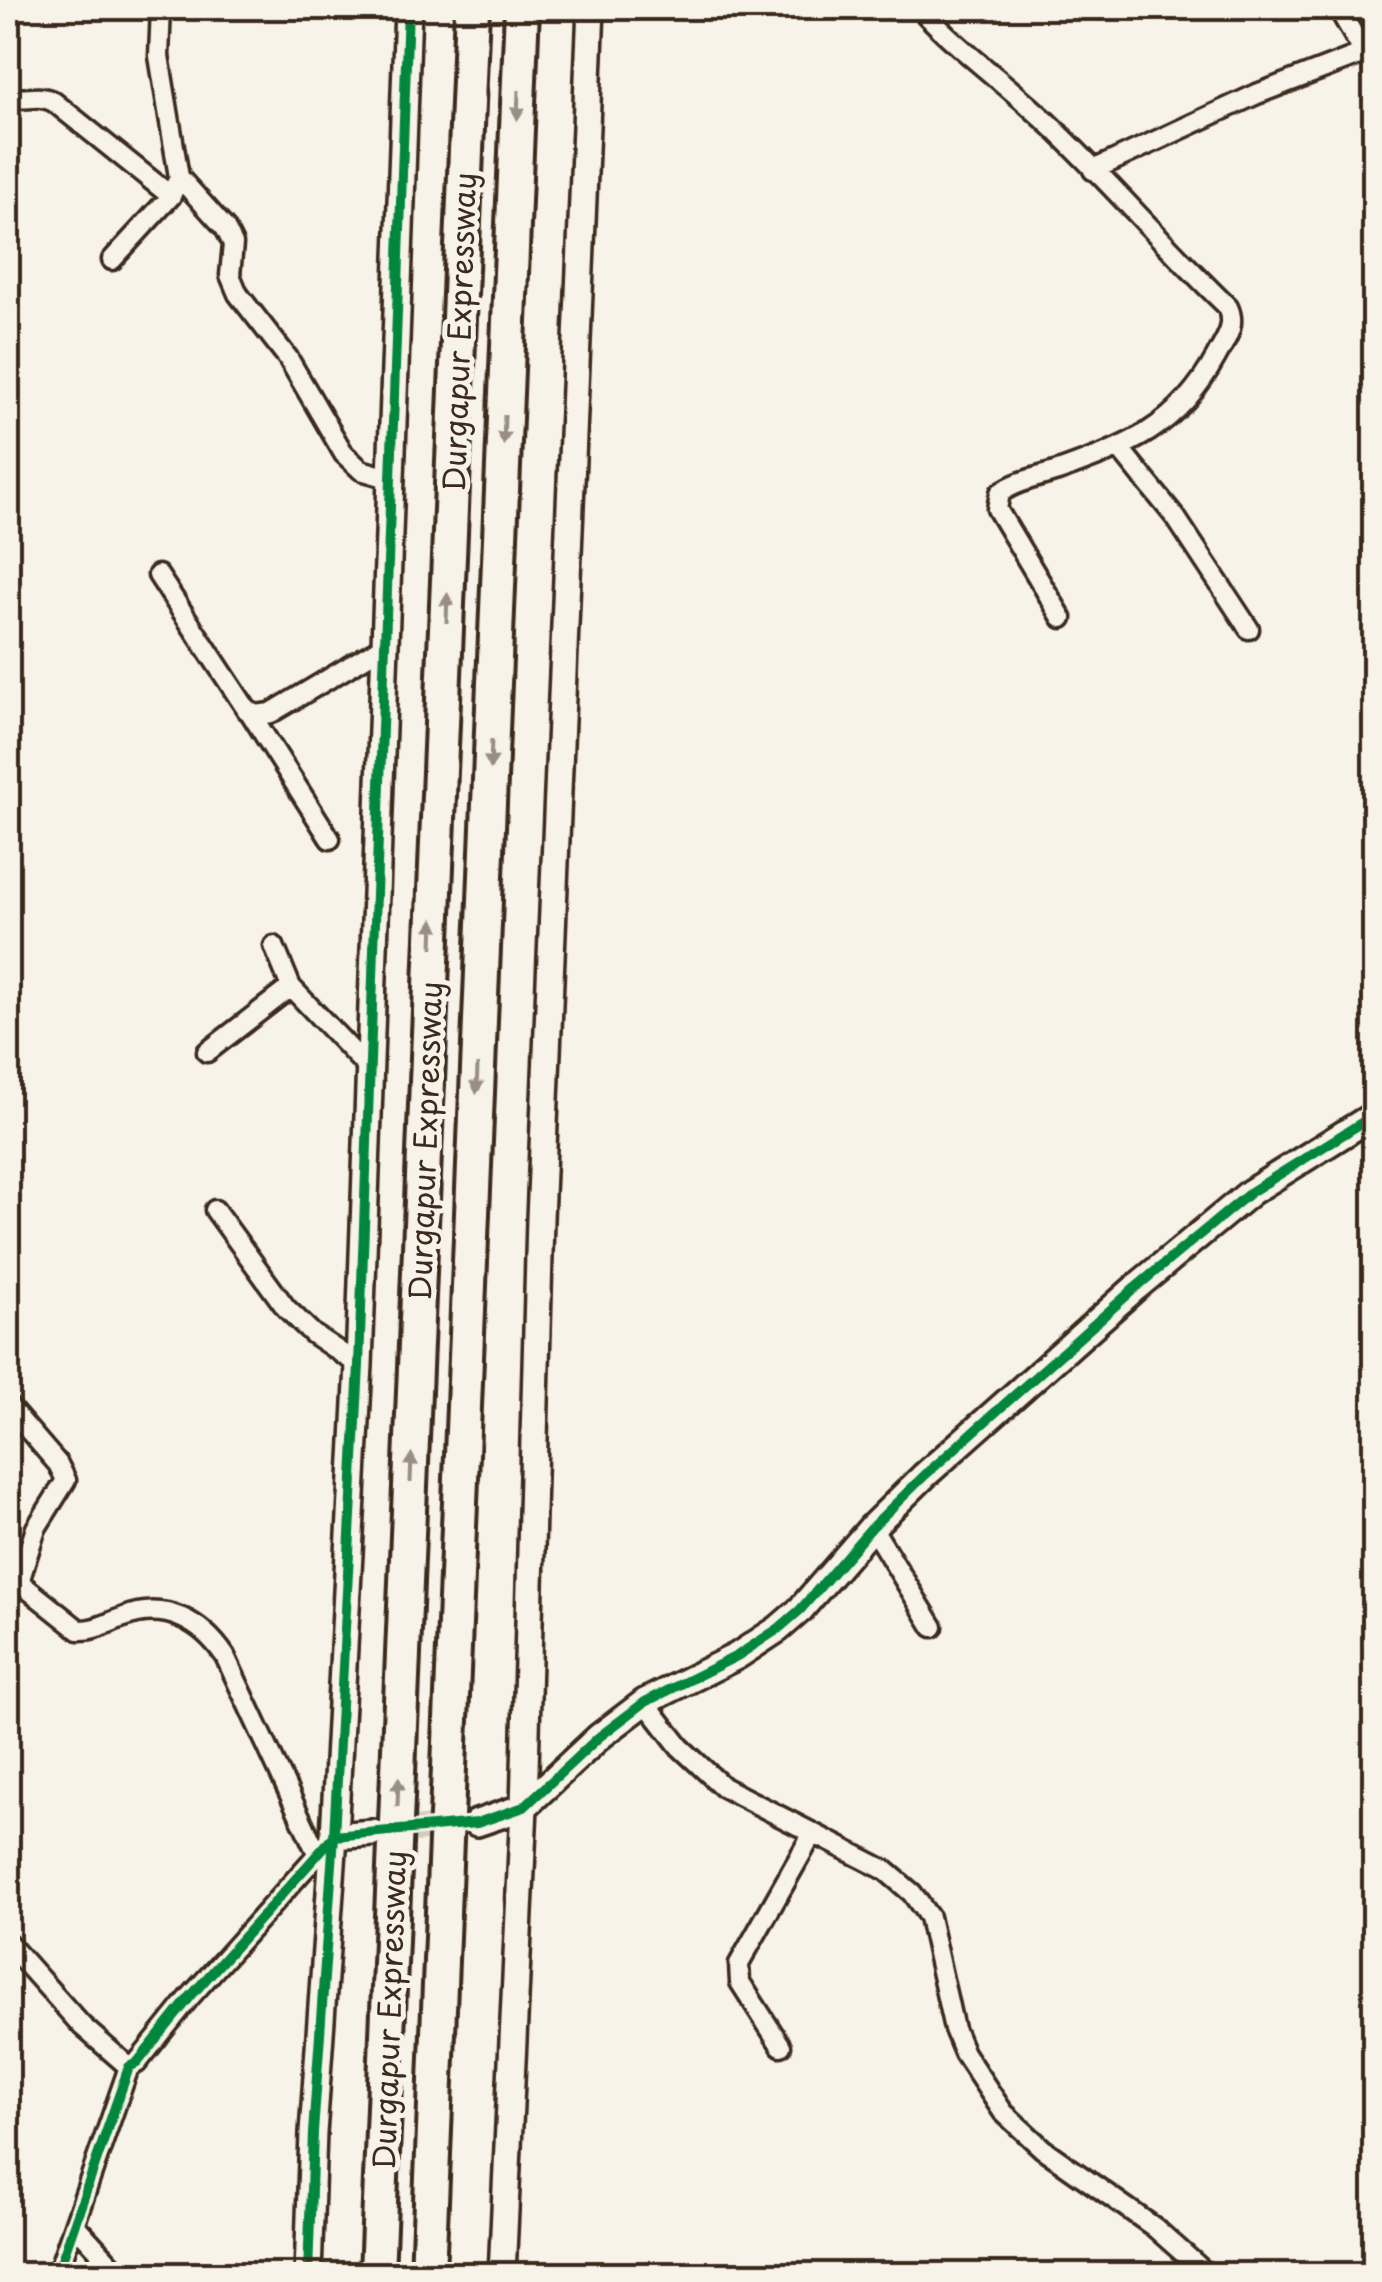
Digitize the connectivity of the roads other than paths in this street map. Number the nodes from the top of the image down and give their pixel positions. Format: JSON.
{"nodes":[{"id":1,"x":161,"y":8,"type":"edge"},
{"id":2,"x":408,"y":8,"type":"edge"},
{"id":3,"x":472,"y":8,"type":"edge"},
{"id":4,"x":522,"y":8,"type":"edge"},
{"id":5,"x":591,"y":8,"type":"edge"},
{"id":6,"x":920,"y":8,"type":"edge"},
{"id":7,"x":1338,"y":8,"type":"edge"},
{"id":8,"x":1369,"y":58,"type":"edge"},
{"id":9,"x":8,"y":97,"type":"edge"},
{"id":10,"x":1093,"y":170,"type":"junction"},
{"id":11,"x":179,"y":177,"type":"junction"},
{"id":12,"x":171,"y":196,"type":"junction"},
{"id":13,"x":112,"y":260,"type":"dead end"},
{"id":14,"x":1120,"y":449,"type":"junction"},
{"id":15,"x":392,"y":478,"type":"junction"},
{"id":16,"x":158,"y":575,"type":"dead end"},
{"id":17,"x":1062,"y":618,"type":"dead end"},
{"id":18,"x":1250,"y":629,"type":"dead end"},
{"id":19,"x":387,"y":644,"type":"junction"},
{"id":20,"x":251,"y":714,"type":"junction"},
{"id":21,"x":330,"y":840,"type":"dead end"},
{"id":22,"x":274,"y":946,"type":"dead end"},
{"id":23,"x":291,"y":987,"type":"junction"},
{"id":24,"x":206,"y":1052,"type":"dead end"},
{"id":25,"x":368,"y":1068,"type":"junction"},
{"id":26,"x":1374,"y":1115,"type":"edge"},
{"id":27,"x":215,"y":1210,"type":"dead end"},
{"id":28,"x":359,"y":1365,"type":"junction"},
{"id":29,"x":8,"y":1406,"type":"edge"},
{"id":30,"x":872,"y":1527,"type":"junction"},
{"id":31,"x":13,"y":1589,"type":"edge"},
{"id":32,"x":933,"y":1627,"type":"dead end"},
{"id":33,"x":645,"y":1702,"type":"junction"},
{"id":34,"x":524,"y":1807,"type":"junction"},
{"id":35,"x":477,"y":1823,"type":"tunnel mouth"},
{"id":36,"x":373,"y":1833,"type":"tunnel mouth"},
{"id":37,"x":813,"y":1833,"type":"junction"},
{"id":38,"x":326,"y":1844,"type":"junction"},
{"id":39,"x":8,"y":1943,"type":"edge"},
{"id":40,"x":781,"y":2046,"type":"dead end"},
{"id":41,"x":129,"y":2066,"type":"junction"},
{"id":42,"x":76,"y":2225,"type":"junction"},
{"id":43,"x":57,"y":2274,"type":"edge"},
{"id":44,"x":120,"y":2274,"type":"edge"},
{"id":45,"x":308,"y":2274,"type":"edge"},
{"id":46,"x":377,"y":2274,"type":"edge"},
{"id":47,"x":428,"y":2274,"type":"edge"},
{"id":48,"x":502,"y":2274,"type":"edge"},
{"id":49,"x":1206,"y":2274,"type":"edge"}],
"edges":[{"from":1,"to":11,"type":"street"},
{"from":2,"to":15,"type":"street"},
{"from":46,"to":3,"type":"highway","name":"Durgapur Expressway","one_way":true},
{"from":4,"to":47,"type":"highway","name":"Durgapur Expressway","one_way":true},
{"from":5,"to":34,"type":"street"},
{"from":6,"to":10,"type":"street"},
{"from":7,"to":8,"type":"street"},
{"from":8,"to":10,"type":"street"},
{"from":9,"to":12,"type":"street"},
{"from":10,"to":14,"type":"street"},
{"from":11,"to":12,"type":"street"},
{"from":11,"to":15,"type":"street"},
{"from":12,"to":13,"type":"street"},
{"from":14,"to":17,"type":"street"},
{"from":14,"to":18,"type":"street"},
{"from":15,"to":19,"type":"street"},
{"from":16,"to":20,"type":"street"},
{"from":19,"to":20,"type":"street"},
{"from":19,"to":25,"type":"street"},
{"from":20,"to":21,"type":"street"},
{"from":22,"to":23,"type":"street"},
{"from":23,"to":24,"type":"street"},
{"from":23,"to":25,"type":"street"},
{"from":25,"to":28,"type":"street"},
{"from":26,"to":30,"type":"street"},
{"from":27,"to":28,"type":"street"},
{"from":28,"to":38,"type":"street"},
{"from":29,"to":31,"type":"street"},
{"from":30,"to":32,"type":"street"},
{"from":30,"to":33,"type":"street"},
{"from":31,"to":38,"type":"street"},
{"from":33,"to":34,"type":"street"},
{"from":33,"to":37,"type":"street"},
{"from":34,"to":35,"type":"street"},
{"from":34,"to":48,"type":"street"},
{"from":36,"to":38,"type":"street"},
{"from":37,"to":40,"type":"street"},
{"from":37,"to":49,"type":"street"},
{"from":38,"to":41,"type":"street"},
{"from":38,"to":45,"type":"street"},
{"from":39,"to":41,"type":"street"},
{"from":41,"to":42,"type":"street"},
{"from":42,"to":43,"type":"street"},
{"from":42,"to":44,"type":"street"}]}
